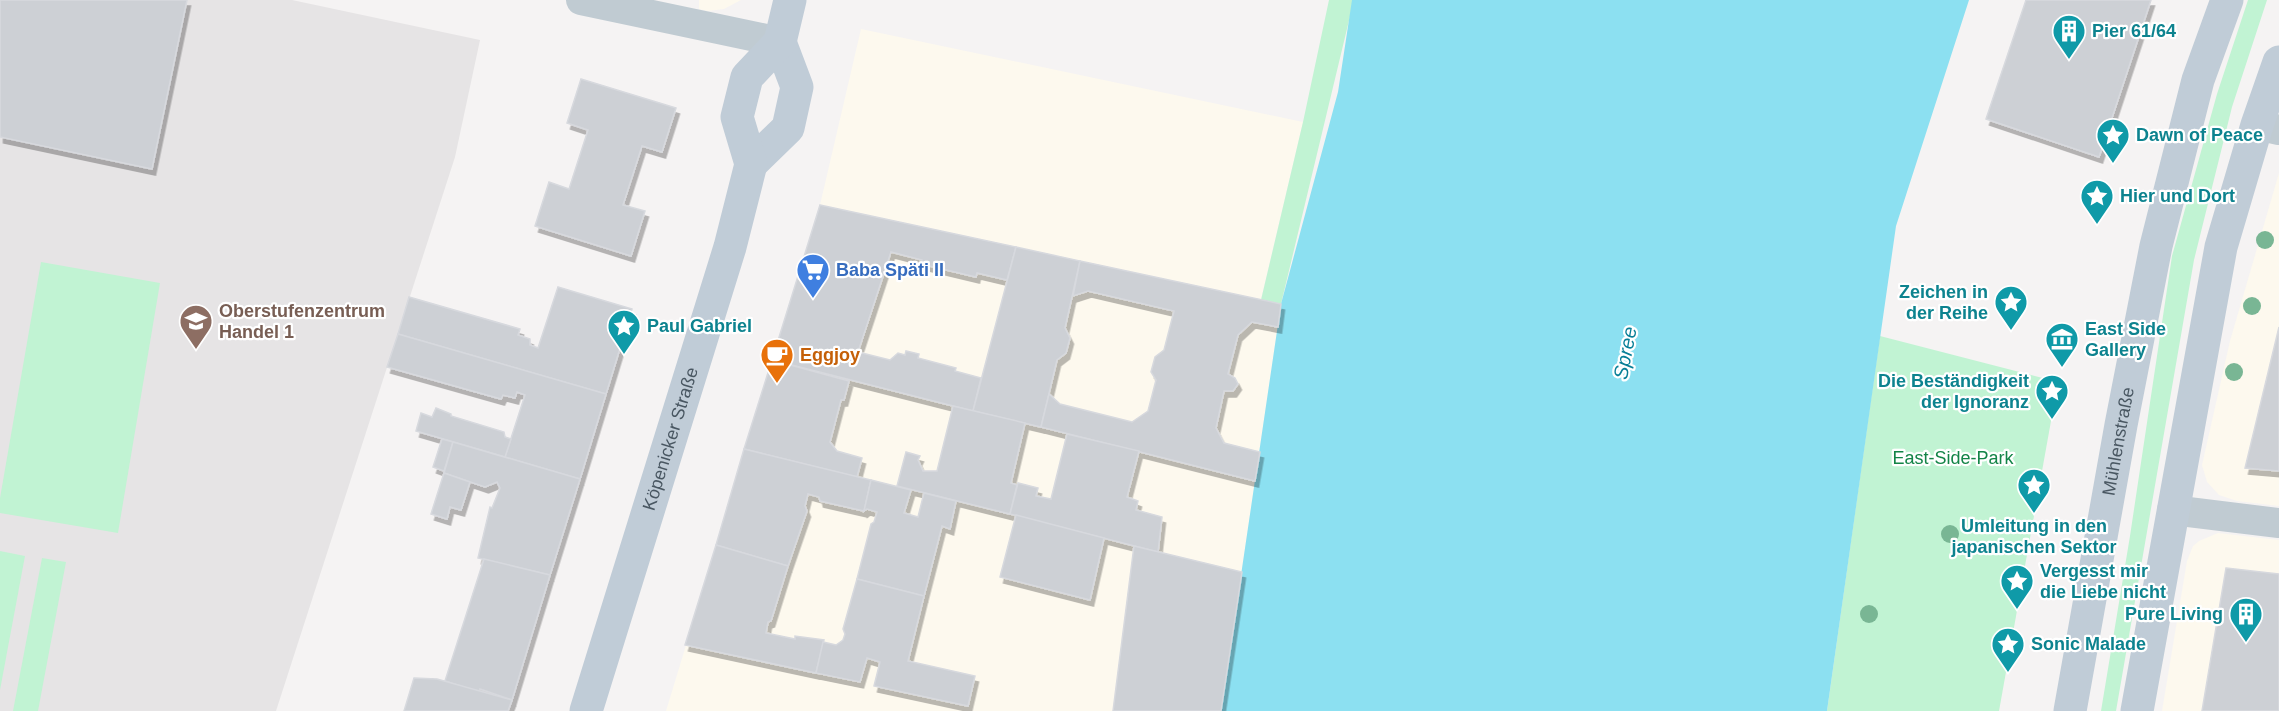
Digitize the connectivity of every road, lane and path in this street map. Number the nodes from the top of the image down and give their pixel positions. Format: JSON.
{"nodes":[{"id":1,"x":581,"y":0,"type":"edge"},
{"id":2,"x":790,"y":0,"type":"edge"},
{"id":3,"x":2228,"y":0,"type":"edge"},
{"id":4,"x":780,"y":42,"type":"junction"},
{"id":5,"x":2279,"y":62,"type":"edge"},
{"id":6,"x":2268,"y":128,"type":"edge"},
{"id":7,"x":751,"y":164,"type":"junction"},
{"id":8,"x":2172,"y":510,"type":"junction"},
{"id":9,"x":2279,"y":523,"type":"edge"},
{"id":10,"x":586,"y":711,"type":"edge"},
{"id":11,"x":2070,"y":711,"type":"edge"},
{"id":12,"x":2137,"y":711,"type":"edge"}],
"edges":[{"from":1,"to":4,"type":"street"},
{"from":2,"to":4,"type":"main road"},
{"from":3,"to":11,"type":"main road","name":"Mühlenstraße"},
{"from":4,"to":7,"type":"main road"},
{"from":4,"to":7,"type":"main road"},
{"from":5,"to":6,"type":"main road"},
{"from":6,"to":8,"type":"main road"},
{"from":7,"to":10,"type":"main road","name":"Köpenicker Straße"},
{"from":8,"to":9,"type":"street"},
{"from":8,"to":12,"type":"main road"}]}
